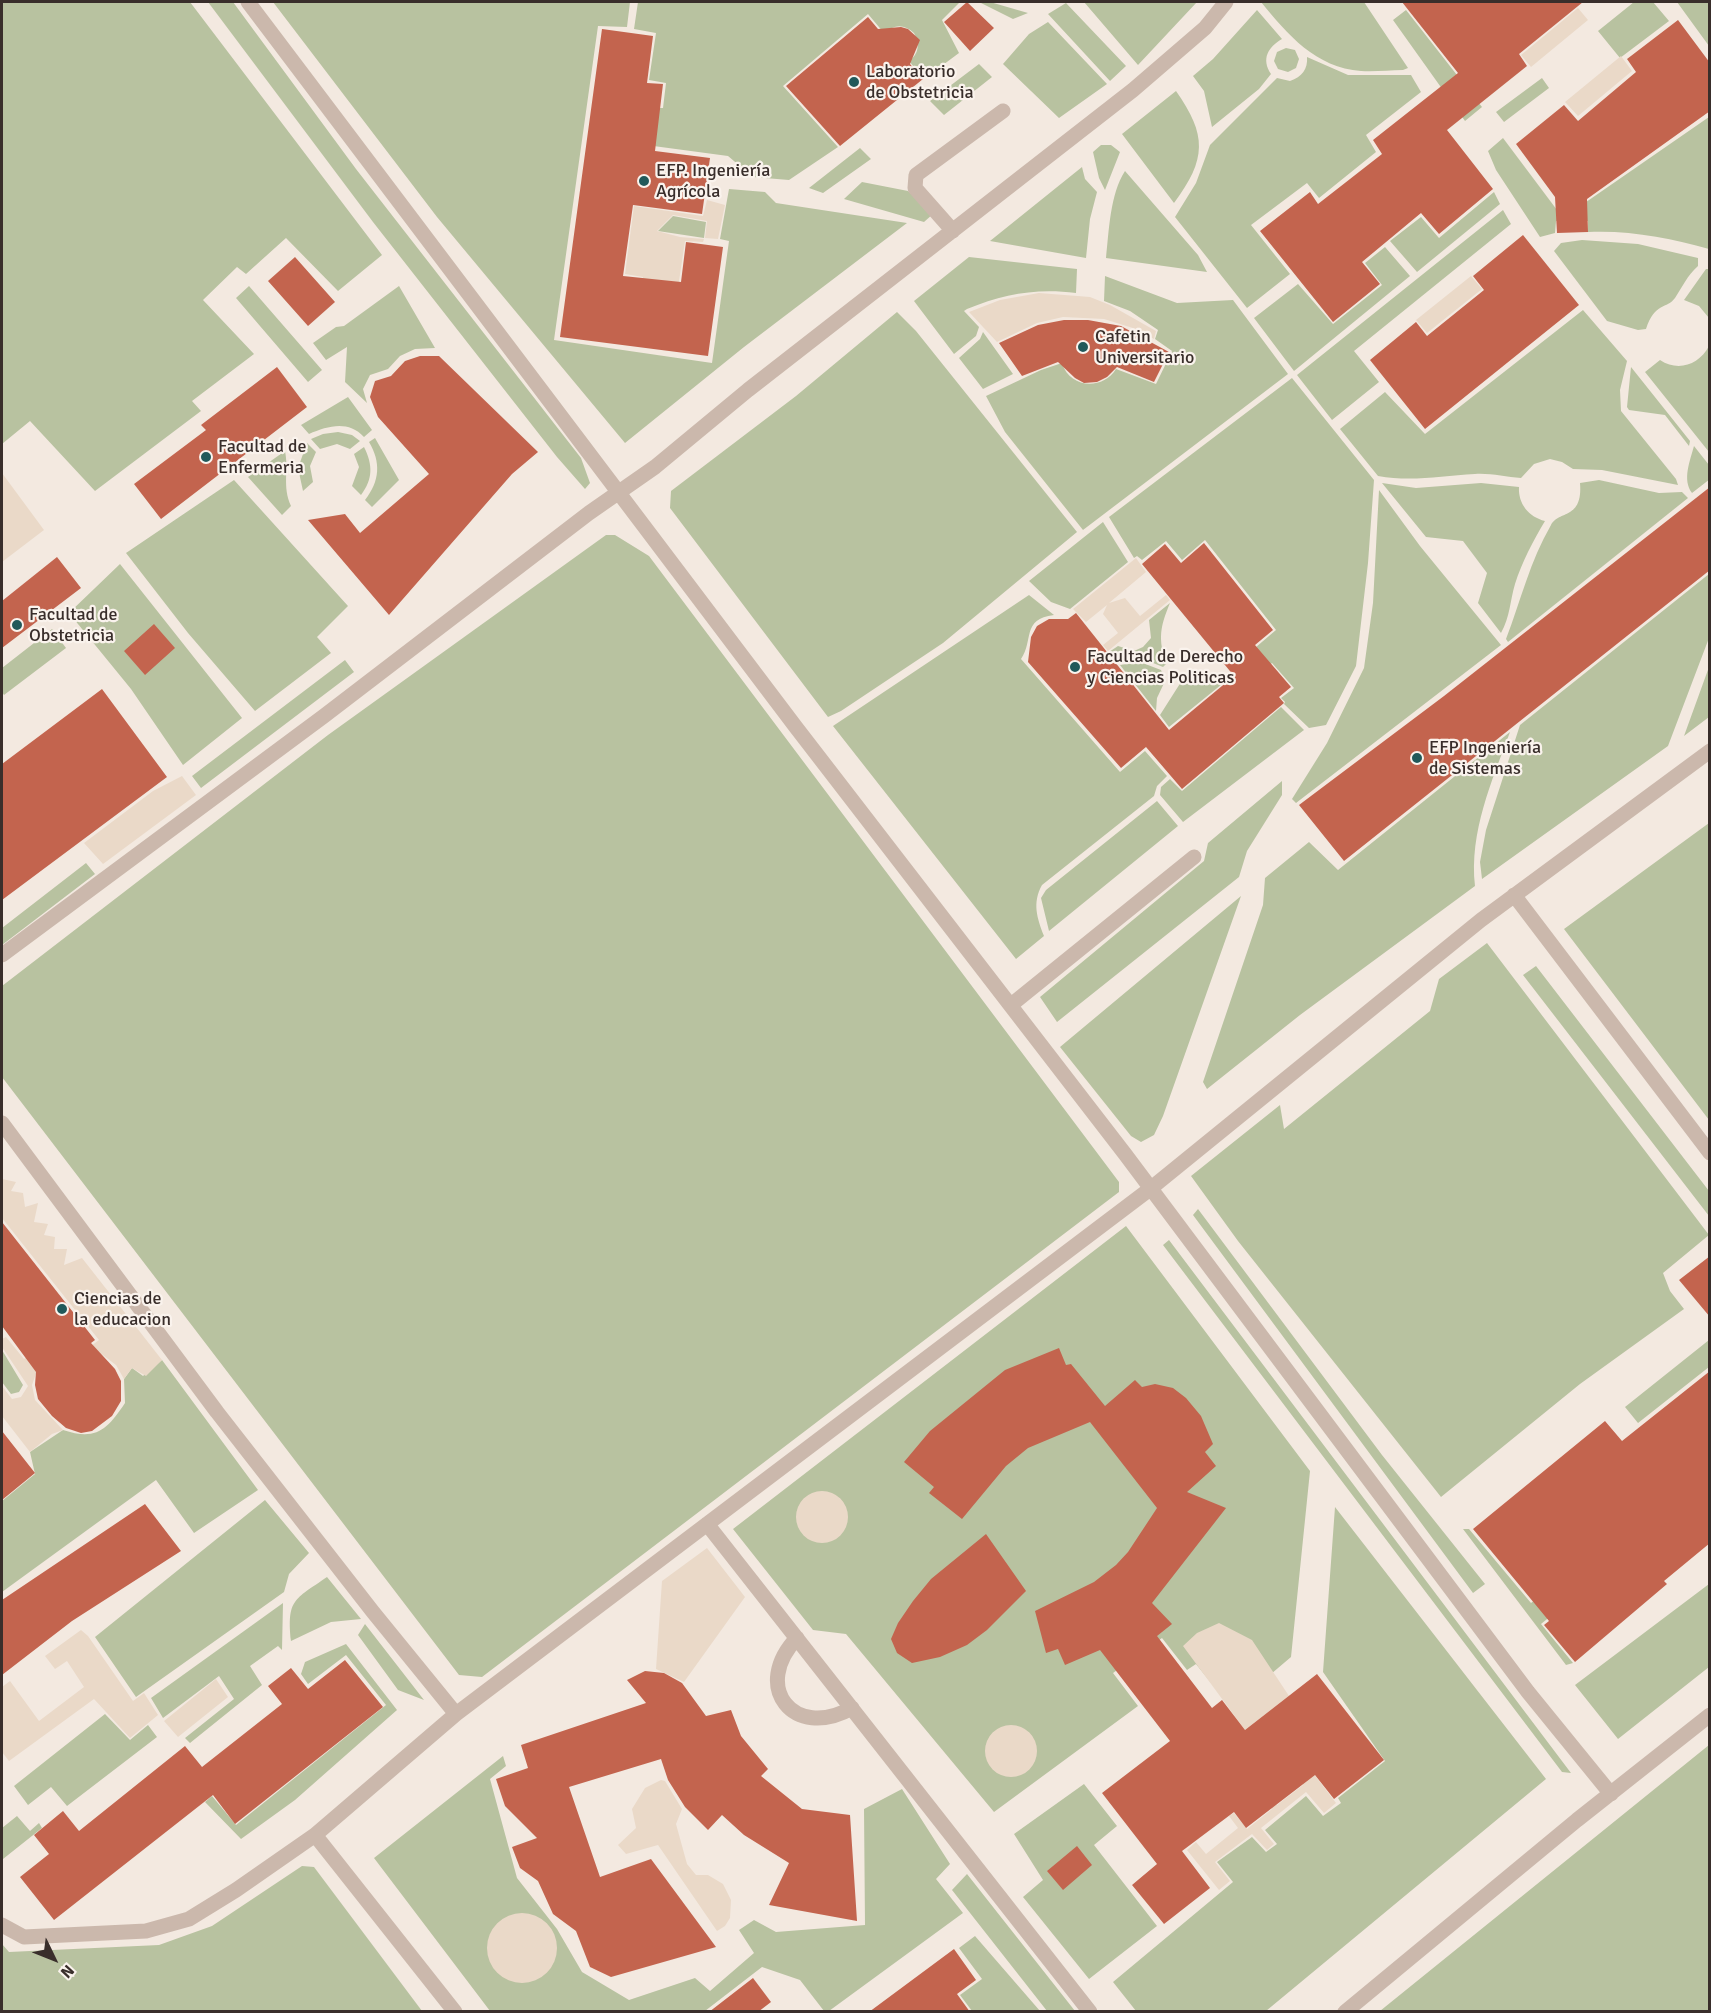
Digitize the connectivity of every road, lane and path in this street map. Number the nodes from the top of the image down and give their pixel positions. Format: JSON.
{"nodes":[{"id":1,"x":248,"y":2,"type":"edge"},
{"id":2,"x":1226,"y":2,"type":"edge"},
{"id":3,"x":1003,"y":111,"type":"dead end"},
{"id":4,"x":952,"y":231,"type":"junction"},
{"id":5,"x":620,"y":493,"type":"junction"},
{"id":6,"x":1710,"y":751,"type":"edge"},
{"id":7,"x":1194,"y":857,"type":"dead end"},
{"id":8,"x":1514,"y":895,"type":"junction"},
{"id":9,"x":2,"y":956,"type":"edge"},
{"id":10,"x":1011,"y":1005,"type":"junction"},
{"id":11,"x":2,"y":1123,"type":"edge"},
{"id":12,"x":1710,"y":1153,"type":"edge"},
{"id":13,"x":1150,"y":1189,"type":"junction"},
{"id":14,"x":708,"y":1524,"type":"junction"},
{"id":15,"x":797,"y":1638,"type":"junction"},
{"id":16,"x":852,"y":1708,"type":"junction"},
{"id":17,"x":456,"y":1714,"type":"junction"},
{"id":18,"x":1710,"y":1716,"type":"edge"},
{"id":19,"x":1611,"y":1794,"type":"junction"},
{"id":20,"x":315,"y":1835,"type":"junction"},
{"id":21,"x":2,"y":1925,"type":"edge"},
{"id":22,"x":455,"y":2012,"type":"edge"},
{"id":23,"x":1090,"y":2012,"type":"edge"},
{"id":24,"x":1345,"y":2012,"type":"edge"}],
"edges":[{"from":1,"to":5,"type":"lane"},
{"from":2,"to":4,"type":"lane"},
{"from":3,"to":4,"type":"lane"},
{"from":4,"to":5,"type":"lane"},
{"from":5,"to":9,"type":"lane"},
{"from":5,"to":10,"type":"lane"},
{"from":6,"to":8,"type":"lane"},
{"from":7,"to":10,"type":"lane"},
{"from":8,"to":12,"type":"lane"},
{"from":8,"to":13,"type":"lane"},
{"from":10,"to":13,"type":"lane"},
{"from":11,"to":17,"type":"lane"},
{"from":13,"to":14,"type":"lane"},
{"from":13,"to":19,"type":"lane"},
{"from":14,"to":15,"type":"lane"},
{"from":14,"to":17,"type":"lane"},
{"from":15,"to":16,"type":"lane"},
{"from":15,"to":16,"type":"lane"},
{"from":16,"to":23,"type":"lane"},
{"from":17,"to":20,"type":"lane"},
{"from":18,"to":19,"type":"lane"},
{"from":19,"to":24,"type":"lane"},
{"from":20,"to":21,"type":"lane"},
{"from":20,"to":22,"type":"lane"}]}
